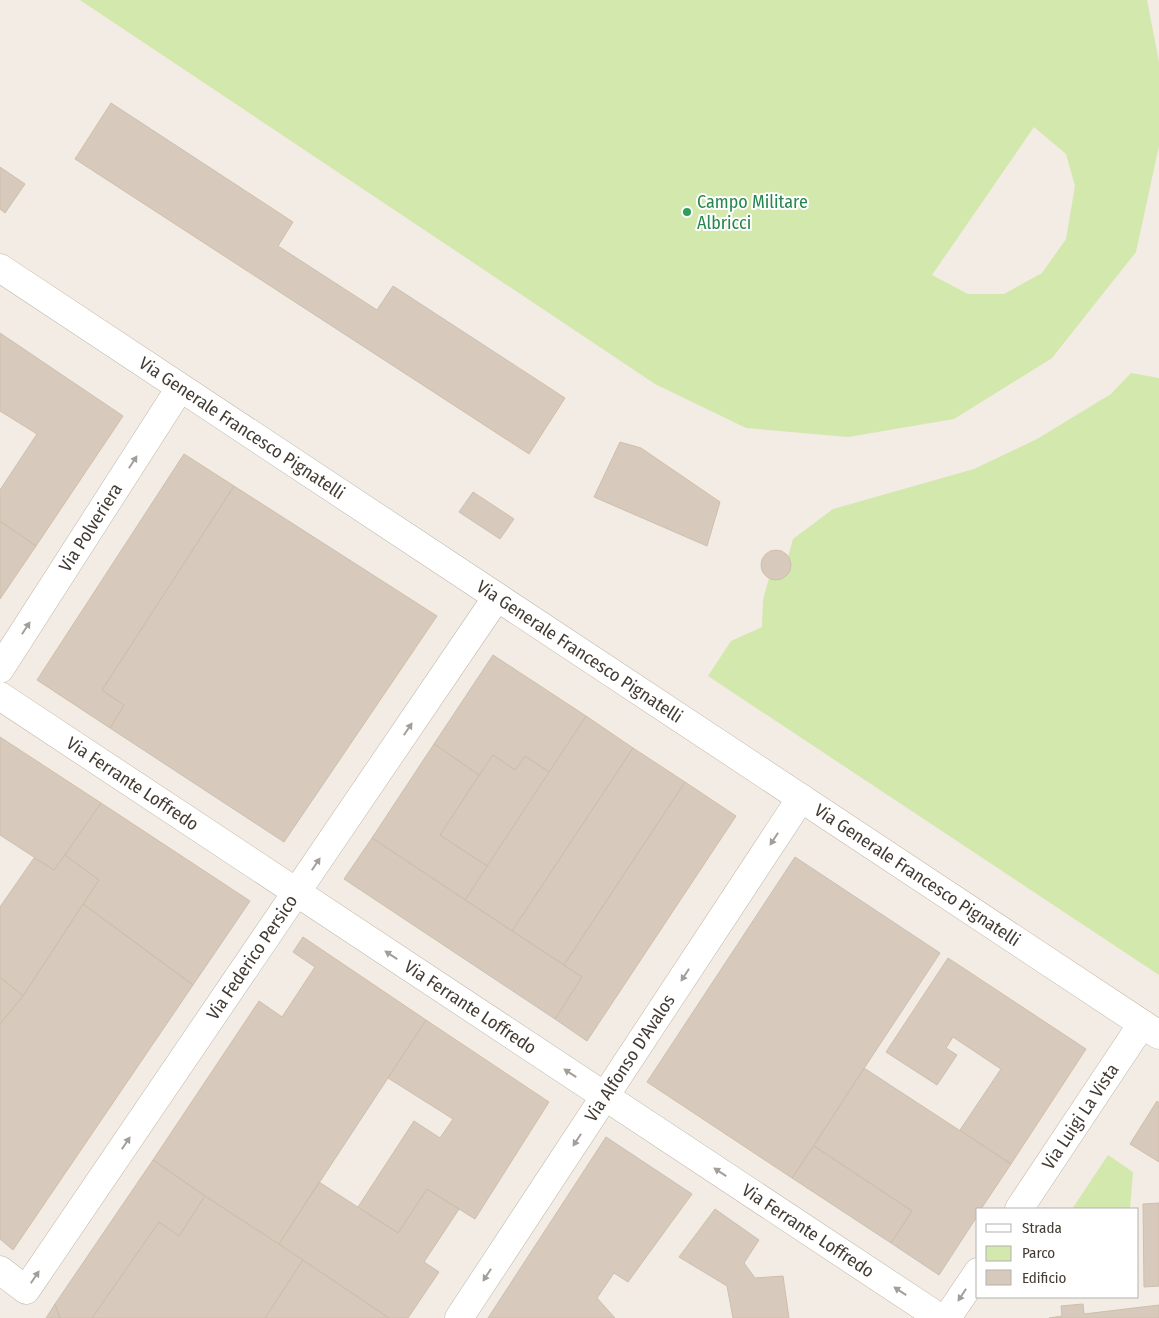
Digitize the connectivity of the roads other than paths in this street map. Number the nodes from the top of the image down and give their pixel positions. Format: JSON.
{"nodes":[{"id":1,"x":0,"y":268,"type":"edge"},
{"id":2,"x":180,"y":388,"type":"junction"},
{"id":3,"x":497,"y":597,"type":"junction"},
{"id":4,"x":0,"y":669,"type":"edge"},
{"id":5,"x":0,"y":696,"type":"edge"},
{"id":6,"x":801,"y":798,"type":"junction"},
{"id":7,"x":297,"y":892,"type":"junction"},
{"id":8,"x":1151,"y":1029,"type":"edge"},
{"id":9,"x":605,"y":1096,"type":"junction"},
{"id":10,"x":1020,"y":1208,"type":"edge"},
{"id":11,"x":0,"y":1270,"type":"edge"},
{"id":12,"x":976,"y":1275,"type":"edge"},
{"id":13,"x":459,"y":1318,"type":"edge"},
{"id":14,"x":940,"y":1318,"type":"edge"},
{"id":15,"x":947,"y":1318,"type":"edge"}],
"edges":[{"from":1,"to":2,"type":"street","name":"Via Generale Francesco Pignatelli"},
{"from":2,"to":3,"type":"street","name":"Via Generale Francesco Pignatelli"},
{"from":4,"to":2,"type":"street","name":"Via Polveriera","one_way":true},
{"from":3,"to":6,"type":"street","name":"Via Generale Francesco Pignatelli"},
{"from":7,"to":3,"type":"street","name":"Via Federico Persico","one_way":true},
{"from":5,"to":7,"type":"street","name":"Via Ferrante Loffredo"},
{"from":6,"to":8,"type":"street","name":"Via Generale Francesco Pignatelli"},
{"from":6,"to":9,"type":"street","name":"Via Alfonso D'Avalos","one_way":true},
{"from":9,"to":7,"type":"street","name":"Via Ferrante Loffredo","one_way":true},
{"from":11,"to":7,"type":"street","name":"Via Federico Persico","one_way":true},
{"from":8,"to":10,"type":"street","name":"Via Luigi La Vista"},
{"from":9,"to":13,"type":"street","name":"Via Alfonso D'Avalos","one_way":true},
{"from":14,"to":9,"type":"street","name":"Via Ferrante Loffredo","one_way":true},
{"from":12,"to":15,"type":"street","one_way":true}]}
